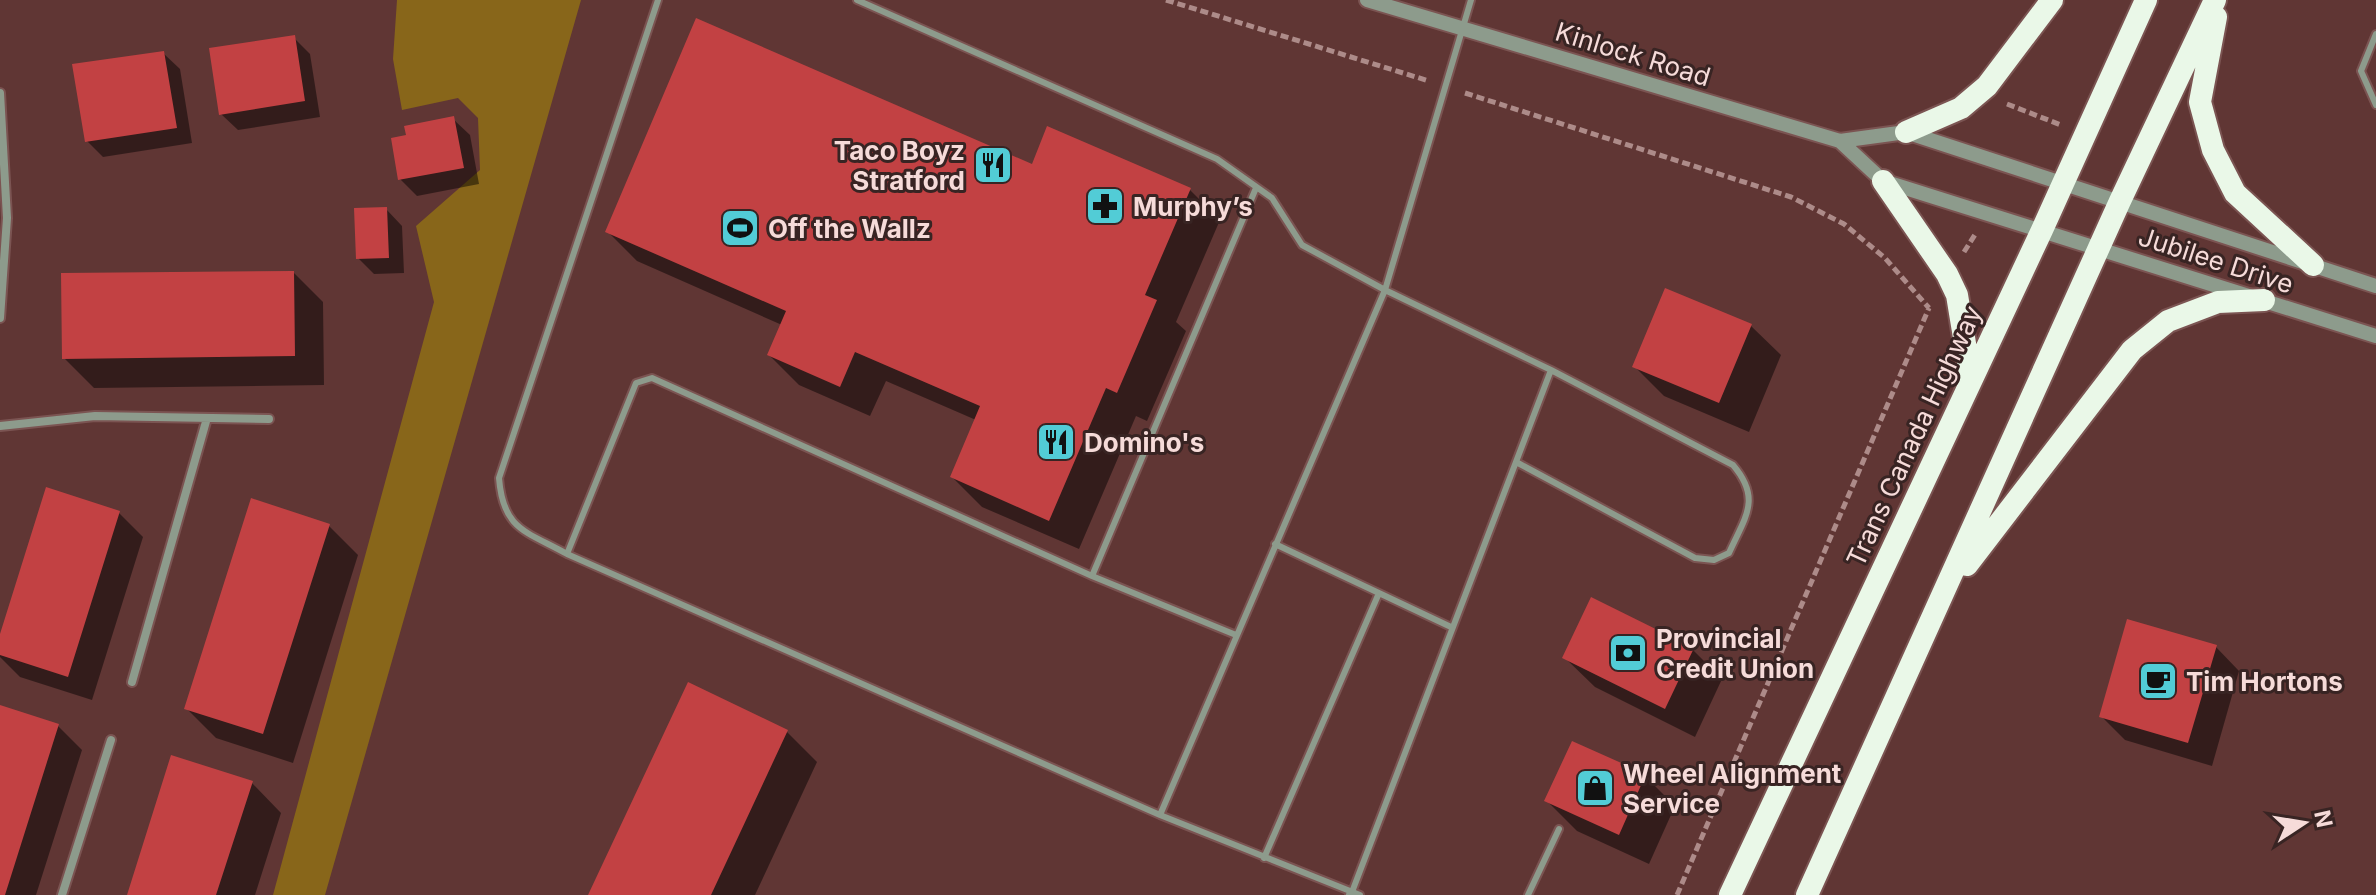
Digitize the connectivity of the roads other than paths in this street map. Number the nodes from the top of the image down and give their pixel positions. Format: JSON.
{"nodes":[{"id":1,"x":658,"y":0,"type":"edge"},
{"id":2,"x":857,"y":0,"type":"edge"},
{"id":3,"x":1367,"y":0,"type":"edge"},
{"id":4,"x":1471,"y":0,"type":"edge"},
{"id":5,"x":2052,"y":0,"type":"edge"},
{"id":6,"x":2146,"y":0,"type":"edge"},
{"id":7,"x":2217,"y":0,"type":"edge"},
{"id":8,"x":1461,"y":28,"type":"junction"},
{"id":9,"x":2376,"y":34,"type":"edge"},
{"id":10,"x":0,"y":93,"type":"edge"},
{"id":11,"x":2376,"y":105,"type":"edge"},
{"id":12,"x":1906,"y":132,"type":"junction"},
{"id":13,"x":1840,"y":141,"type":"junction"},
{"id":14,"x":1883,"y":181,"type":"junction"},
{"id":15,"x":2062,"y":182,"type":"junction"},
{"id":16,"x":1256,"y":188,"type":"junction"},
{"id":17,"x":2120,"y":201,"type":"junction"},
{"id":18,"x":2042,"y":230,"type":"junction"},
{"id":19,"x":2100,"y":249,"type":"junction"},
{"id":20,"x":2313,"y":265,"type":"junction"},
{"id":21,"x":2376,"y":286,"type":"edge"},
{"id":22,"x":1385,"y":290,"type":"junction"},
{"id":23,"x":2264,"y":300,"type":"junction"},
{"id":24,"x":0,"y":318,"type":"edge"},
{"id":25,"x":2376,"y":336,"type":"edge"},
{"id":26,"x":1551,"y":370,"type":"junction"},
{"id":27,"x":1971,"y":380,"type":"junction"},
{"id":28,"x":207,"y":418,"type":"junction"},
{"id":29,"x":269,"y":419,"type":"dead end"},
{"id":30,"x":0,"y":426,"type":"edge"},
{"id":31,"x":1518,"y":463,"type":"junction"},
{"id":32,"x":1275,"y":544,"type":"junction"},
{"id":33,"x":567,"y":554,"type":"junction"},
{"id":34,"x":1092,"y":576,"type":"junction"},
{"id":35,"x":1379,"y":593,"type":"junction"},
{"id":36,"x":1944,"y":594,"type":"junction"},
{"id":37,"x":1451,"y":627,"type":"junction"},
{"id":38,"x":1236,"y":635,"type":"junction"},
{"id":39,"x":132,"y":682,"type":"dead end"},
{"id":40,"x":111,"y":740,"type":"dead end"},
{"id":41,"x":1160,"y":815,"type":"junction"},
{"id":42,"x":1559,"y":829,"type":"dead end"},
{"id":43,"x":1264,"y":858,"type":"junction"},
{"id":44,"x":1354,"y":894,"type":"edge"},
{"id":45,"x":62,"y":895,"type":"edge"},
{"id":46,"x":1528,"y":895,"type":"edge"},
{"id":47,"x":1730,"y":895,"type":"edge"},
{"id":48,"x":1807,"y":895,"type":"edge"}],
"edges":[{"from":1,"to":33,"type":"lane"},
{"from":2,"to":16,"type":"lane"},
{"from":3,"to":8,"type":"street","name":"Kinlock Road"},
{"from":4,"to":8,"type":"lane"},
{"from":5,"to":12,"type":"highway"},
{"from":6,"to":15,"type":"highway","name":"Trans Canada Highway"},
{"from":7,"to":17,"type":"highway"},
{"from":7,"to":20,"type":"highway"},
{"from":8,"to":13,"type":"street","name":"Kinlock Road"},
{"from":8,"to":22,"type":"lane"},
{"from":9,"to":11,"type":"lane"},
{"from":10,"to":24,"type":"street"},
{"from":12,"to":13,"type":"street","name":"Kinlock Road"},
{"from":12,"to":15,"type":"street","name":"Kinlock Road"},
{"from":13,"to":14,"type":"street","name":"Kinlock Road"},
{"from":14,"to":18,"type":"street","name":"Kinlock Road"},
{"from":14,"to":27,"type":"highway"},
{"from":15,"to":17,"type":"street","name":"Jubilee Drive"},
{"from":15,"to":18,"type":"highway","name":"Trans Canada Highway"},
{"from":16,"to":22,"type":"lane"},
{"from":16,"to":34,"type":"lane"},
{"from":17,"to":19,"type":"highway"},
{"from":17,"to":20,"type":"street","name":"Jubilee Drive"},
{"from":18,"to":19,"type":"street","name":"Jubilee Drive"},
{"from":18,"to":27,"type":"highway","name":"Trans Canada Highway"},
{"from":19,"to":23,"type":"street","name":"Jubilee Drive"},
{"from":19,"to":36,"type":"highway"},
{"from":20,"to":21,"type":"street","name":"Jubilee Drive"},
{"from":22,"to":26,"type":"lane"},
{"from":22,"to":32,"type":"lane"},
{"from":23,"to":25,"type":"street","name":"Jubilee Drive"},
{"from":23,"to":36,"type":"highway"},
{"from":26,"to":31,"type":"lane"},
{"from":26,"to":31,"type":"lane"},
{"from":27,"to":47,"type":"highway","name":"Trans Canada Highway"},
{"from":28,"to":29,"type":"street"},
{"from":28,"to":30,"type":"street"},
{"from":28,"to":39,"type":"street"},
{"from":31,"to":37,"type":"lane"},
{"from":32,"to":35,"type":"lane"},
{"from":32,"to":38,"type":"lane"},
{"from":33,"to":34,"type":"lane"},
{"from":33,"to":41,"type":"lane"},
{"from":34,"to":38,"type":"lane"},
{"from":35,"to":37,"type":"lane"},
{"from":35,"to":43,"type":"lane"},
{"from":36,"to":48,"type":"highway"},
{"from":37,"to":44,"type":"lane"},
{"from":38,"to":41,"type":"lane"},
{"from":40,"to":45,"type":"street"},
{"from":41,"to":43,"type":"lane"},
{"from":42,"to":46,"type":"lane"},
{"from":43,"to":44,"type":"lane"}]}
